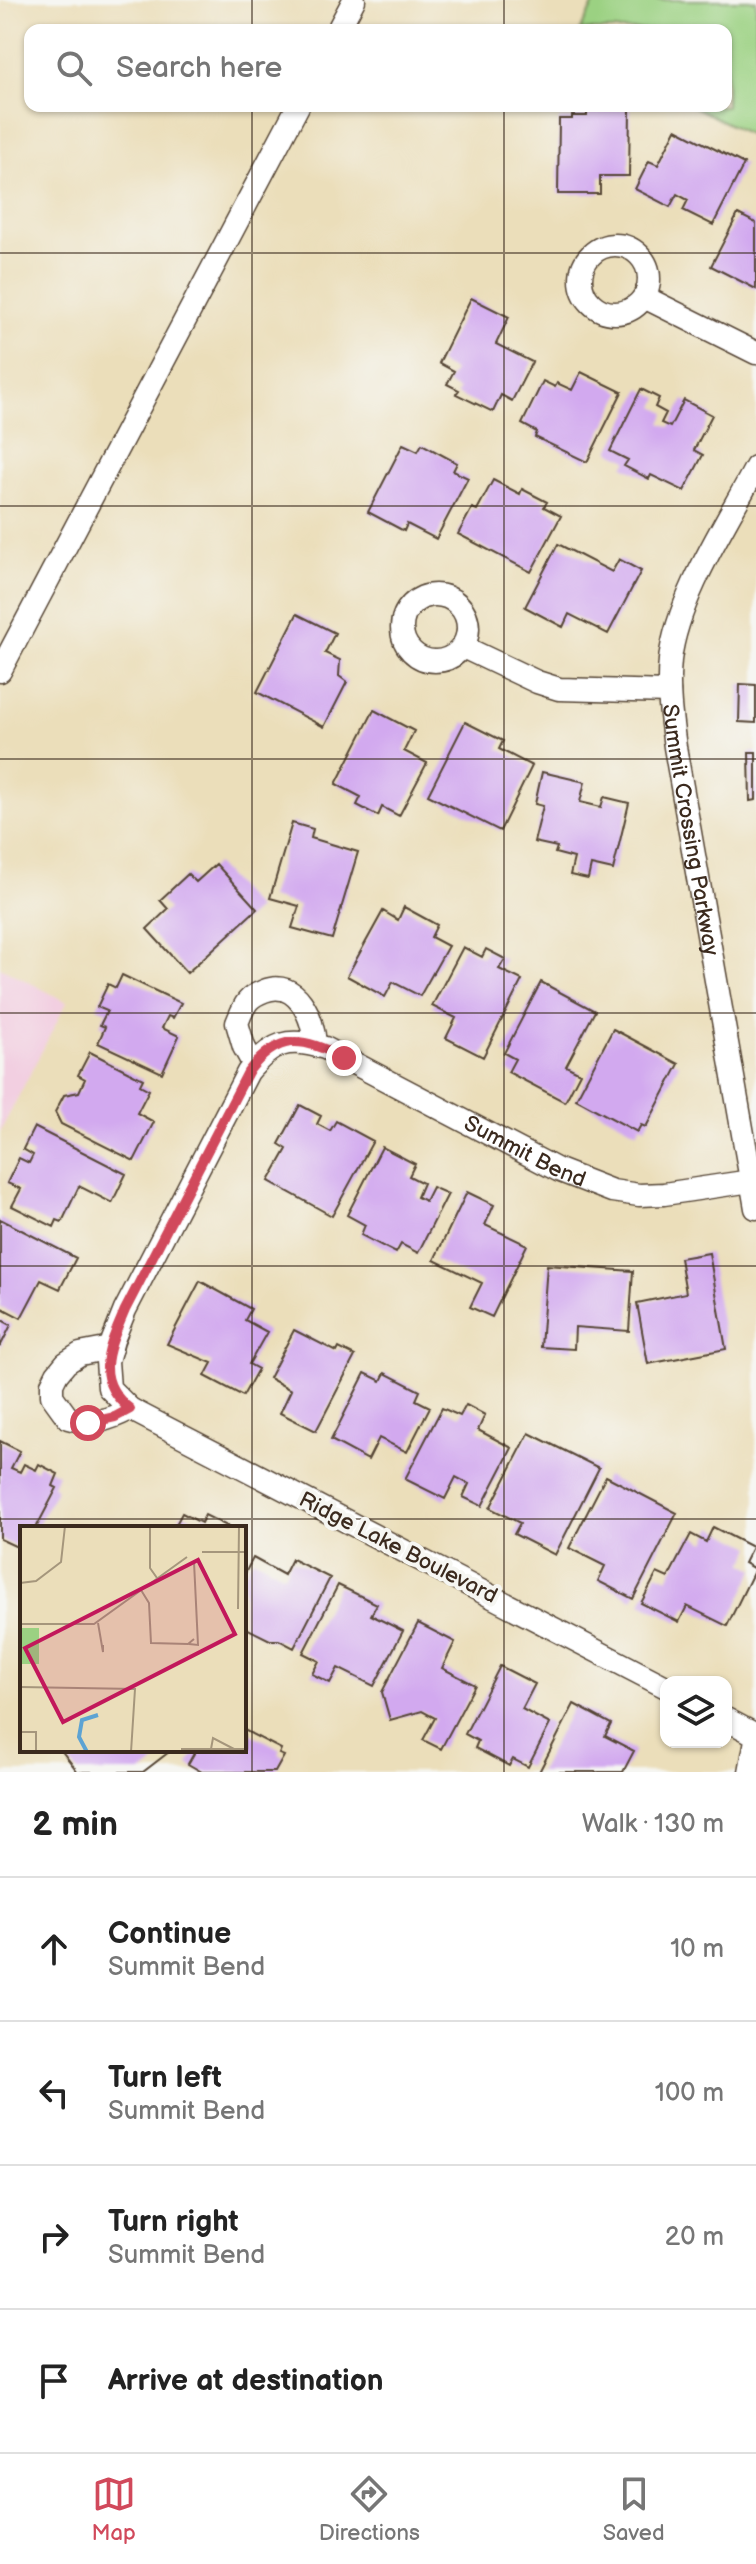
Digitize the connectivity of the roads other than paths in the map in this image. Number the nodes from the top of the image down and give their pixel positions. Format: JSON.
{"nodes":[{"id":1,"x":354,"y":0,"type":"edge"},
{"id":2,"x":341,"y":24,"type":"edge"},
{"id":3,"x":295,"y":112,"type":"edge"},
{"id":4,"x":644,"y":297,"type":"dead end"},
{"id":5,"x":756,"y":353,"type":"edge"},
{"id":6,"x":756,"y":467,"type":"edge"},
{"id":7,"x":463,"y":647,"type":"dead end"},
{"id":8,"x":0,"y":671,"type":"edge"},
{"id":9,"x":669,"y":692,"type":"junction"},
{"id":10,"x":315,"y":1045,"type":"junction"},
{"id":11,"x":254,"y":1065,"type":"junction"},
{"id":12,"x":751,"y":1181,"type":"junction"},
{"id":13,"x":756,"y":1208,"type":"edge"},
{"id":14,"x":111,"y":1348,"type":"junction"},
{"id":15,"x":130,"y":1409,"type":"junction"},
{"id":16,"x":660,"y":1684,"type":"edge"},
{"id":17,"x":732,"y":1723,"type":"edge"},
{"id":18,"x":756,"y":1737,"type":"edge"},
{"id":19,"x":750,"y":1772,"type":"edge"}],
"edges":[{"from":1,"to":2,"type":"street"},
{"from":3,"to":8,"type":"street"},
{"from":4,"to":5,"type":"street"},
{"from":6,"to":9,"type":"street","name":"Summit Crossing Parkway"},
{"from":7,"to":9,"type":"street"},
{"from":9,"to":12,"type":"street","name":"Summit Crossing Parkway"},
{"from":10,"to":11,"type":"street","name":"Summit Bend"},
{"from":10,"to":11,"type":"street"},
{"from":10,"to":12,"type":"street","name":"Summit Bend"},
{"from":11,"to":14,"type":"street","name":"Summit Bend"},
{"from":12,"to":13,"type":"street","name":"Summit Crossing Parkway"},
{"from":14,"to":15,"type":"street","name":"Summit Bend"},
{"from":14,"to":15,"type":"street"},
{"from":15,"to":16,"type":"street","name":"Ridge Lake Boulevard"},
{"from":17,"to":18,"type":"street"},
{"from":18,"to":19,"type":"street"}]}
